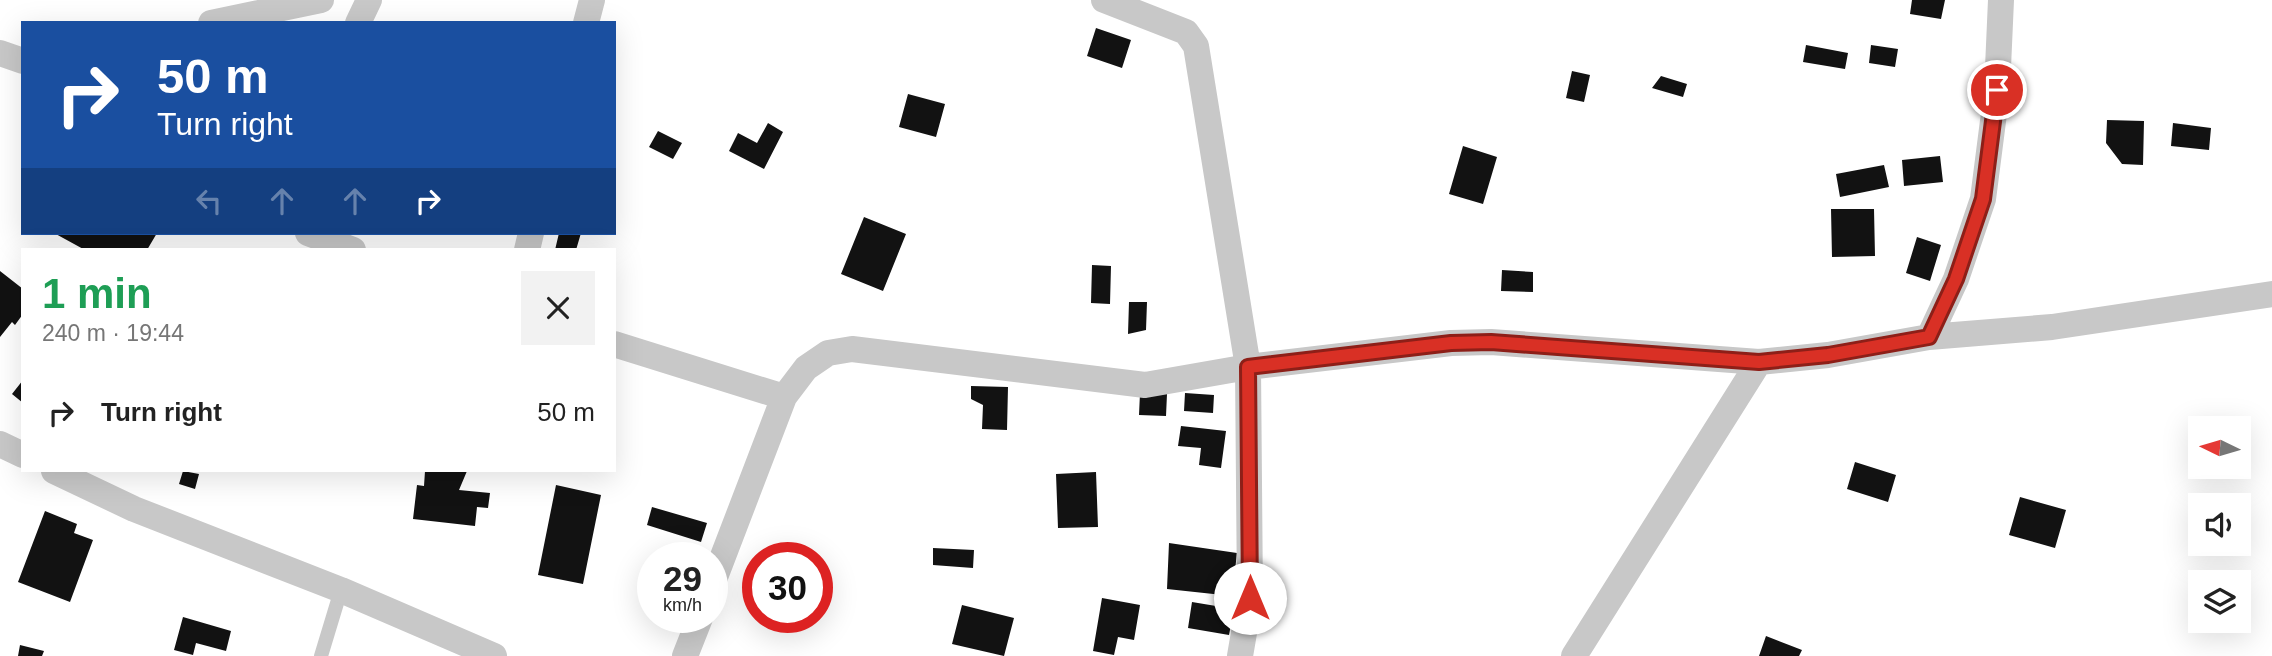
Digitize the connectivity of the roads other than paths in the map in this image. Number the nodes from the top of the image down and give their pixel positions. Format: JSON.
{"nodes":[{"id":1,"x":321,"y":0,"type":"edge"},
{"id":2,"x":369,"y":0,"type":"edge"},
{"id":3,"x":592,"y":0,"type":"edge"},
{"id":4,"x":1104,"y":0,"type":"edge"},
{"id":5,"x":2001,"y":0,"type":"edge"},
{"id":6,"x":221,"y":21,"type":"edge"},
{"id":7,"x":359,"y":21,"type":"edge"},
{"id":8,"x":587,"y":21,"type":"edge"},
{"id":9,"x":0,"y":53,"type":"edge"},
{"id":10,"x":21,"y":60,"type":"edge"},
{"id":11,"x":313,"y":235,"type":"edge"},
{"id":12,"x":348,"y":248,"type":"edge"},
{"id":13,"x":2272,"y":294,"type":"edge"},
{"id":14,"x":1929,"y":337,"type":"junction"},
{"id":15,"x":616,"y":345,"type":"edge"},
{"id":16,"x":1759,"y":362,"type":"junction"},
{"id":17,"x":1248,"y":367,"type":"junction"},
{"id":18,"x":785,"y":397,"type":"junction"},
{"id":19,"x":0,"y":444,"type":"edge"},
{"id":20,"x":21,"y":454,"type":"edge"},
{"id":21,"x":56,"y":472,"type":"edge"},
{"id":22,"x":728,"y":544,"type":"edge"},
{"id":23,"x":341,"y":590,"type":"junction"},
{"id":24,"x":694,"y":633,"type":"edge"},
{"id":25,"x":321,"y":656,"type":"edge"},
{"id":26,"x":494,"y":656,"type":"edge"},
{"id":27,"x":685,"y":656,"type":"edge"},
{"id":28,"x":1240,"y":656,"type":"edge"},
{"id":29,"x":1574,"y":656,"type":"edge"}],
"edges":[{"from":1,"to":6,"type":"street"},
{"from":2,"to":7,"type":"street"},
{"from":3,"to":8,"type":"street"},
{"from":4,"to":17,"type":"street"},
{"from":5,"to":14,"type":"street"},
{"from":9,"to":10,"type":"street"},
{"from":11,"to":12,"type":"street"},
{"from":13,"to":14,"type":"street"},
{"from":14,"to":16,"type":"street"},
{"from":15,"to":18,"type":"street"},
{"from":16,"to":17,"type":"street"},
{"from":16,"to":29,"type":"street"},
{"from":17,"to":18,"type":"street"},
{"from":17,"to":28,"type":"street"},
{"from":18,"to":22,"type":"street"},
{"from":19,"to":20,"type":"street"},
{"from":21,"to":23,"type":"street"},
{"from":23,"to":25,"type":"lane"},
{"from":23,"to":26,"type":"street"},
{"from":24,"to":27,"type":"street"}]}
